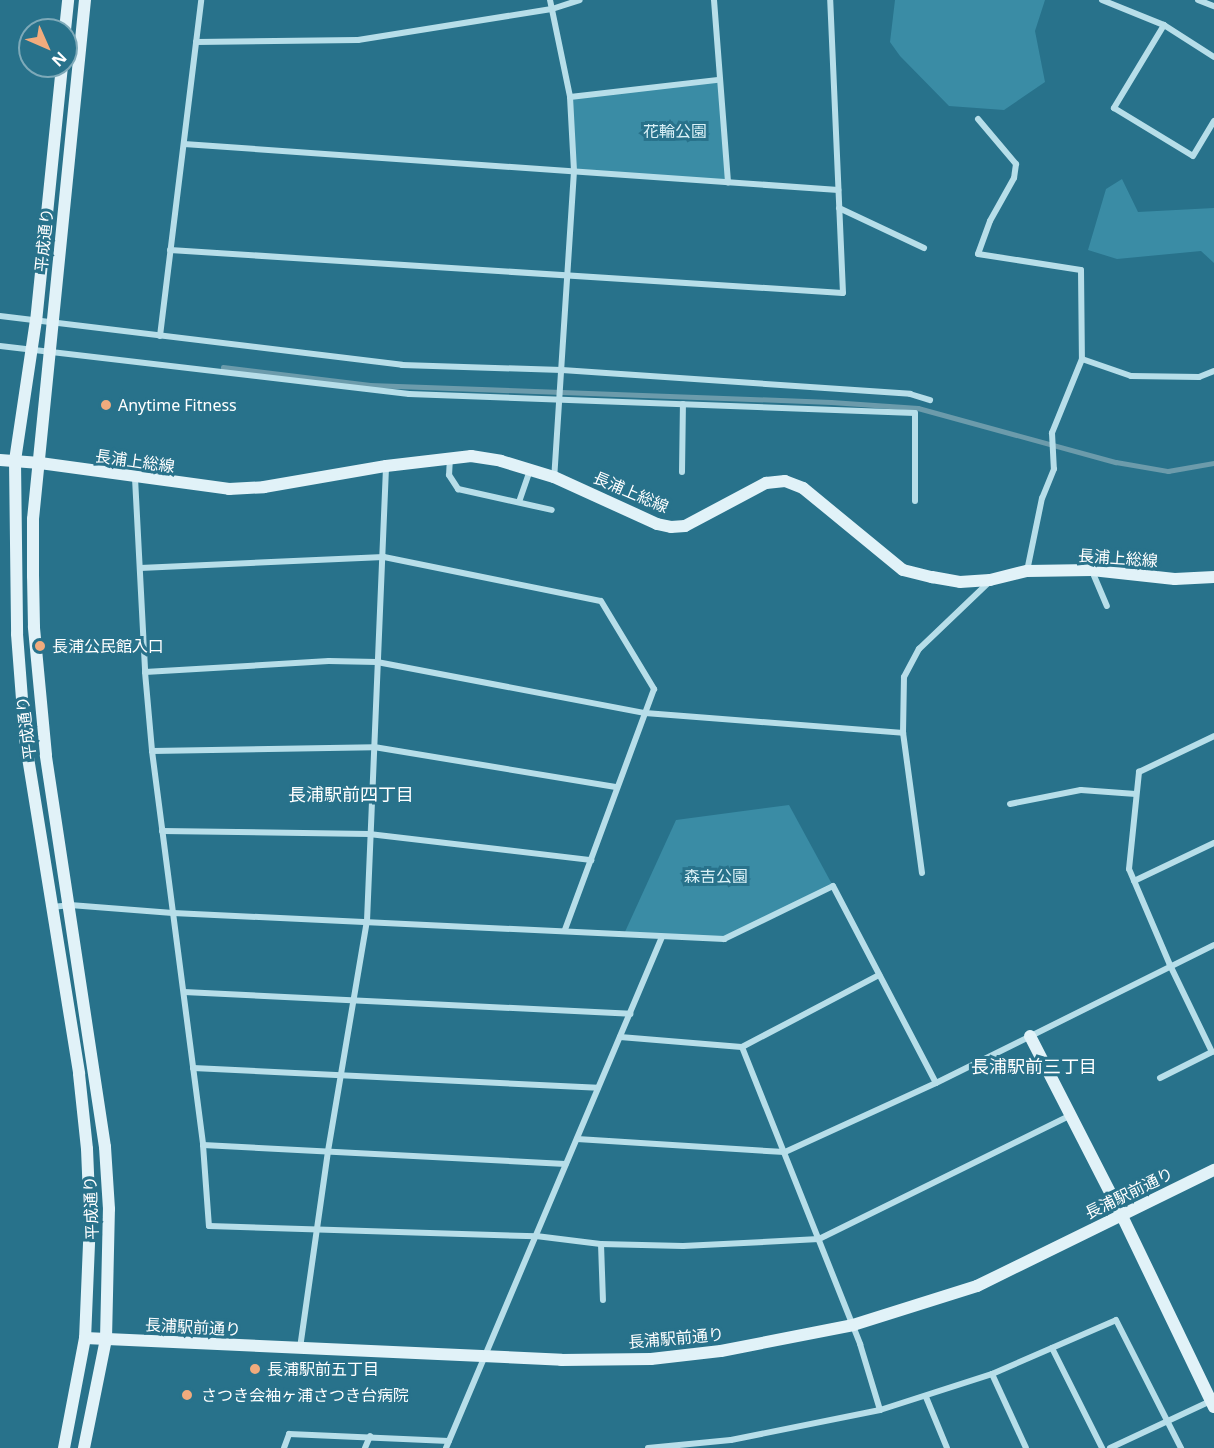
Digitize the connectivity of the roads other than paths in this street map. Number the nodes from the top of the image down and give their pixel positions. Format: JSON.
{"nodes":[{"id":1,"x":68,"y":0,"type":"edge"},
{"id":2,"x":85,"y":0,"type":"edge"},
{"id":3,"x":201,"y":0,"type":"edge"},
{"id":4,"x":550,"y":0,"type":"edge"},
{"id":5,"x":580,"y":0,"type":"edge"},
{"id":6,"x":714,"y":0,"type":"edge"},
{"id":7,"x":830,"y":0,"type":"edge"},
{"id":8,"x":1102,"y":0,"type":"edge"},
{"id":9,"x":1198,"y":0,"type":"edge"},
{"id":10,"x":1214,"y":6,"type":"edge"},
{"id":11,"x":552,"y":9,"type":"junction"},
{"id":12,"x":66,"y":18,"type":"edge"},
{"id":13,"x":1164,"y":25,"type":"junction"},
{"id":14,"x":196,"y":42,"type":"junction"},
{"id":15,"x":1214,"y":57,"type":"edge"},
{"id":16,"x":61,"y":78,"type":"edge"},
{"id":17,"x":718,"y":80,"type":"junction"},
{"id":18,"x":570,"y":97,"type":"junction"},
{"id":19,"x":978,"y":119,"type":"dead end"},
{"id":20,"x":1214,"y":122,"type":"edge"},
{"id":21,"x":184,"y":144,"type":"junction"},
{"id":22,"x":574,"y":171,"type":"junction"},
{"id":23,"x":728,"y":182,"type":"junction"},
{"id":24,"x":838,"y":189,"type":"junction"},
{"id":25,"x":839,"y":208,"type":"junction"},
{"id":26,"x":924,"y":248,"type":"dead end"},
{"id":27,"x":171,"y":250,"type":"junction"},
{"id":28,"x":568,"y":275,"type":"junction"},
{"id":29,"x":0,"y":316,"type":"edge"},
{"id":30,"x":36,"y":320,"type":"junction"},
{"id":31,"x":52,"y":322,"type":"junction"},
{"id":32,"x":160,"y":336,"type":"junction"},
{"id":33,"x":0,"y":346,"type":"edge"},
{"id":34,"x":31,"y":351,"type":"junction"},
{"id":35,"x":50,"y":352,"type":"junction"},
{"id":36,"x":1082,"y":359,"type":"junction"},
{"id":37,"x":562,"y":370,"type":"junction"},
{"id":38,"x":1214,"y":372,"type":"edge"},
{"id":39,"x":559,"y":399,"type":"junction"},
{"id":40,"x":930,"y":400,"type":"dead end"},
{"id":41,"x":683,"y":404,"type":"junction"},
{"id":42,"x":450,"y":457,"type":"junction"},
{"id":43,"x":0,"y":460,"type":"edge"},
{"id":44,"x":15,"y":461,"type":"junction"},
{"id":45,"x":40,"y":463,"type":"junction"},
{"id":46,"x":386,"y":466,"type":"junction"},
{"id":47,"x":531,"y":470,"type":"junction"},
{"id":48,"x":682,"y":472,"type":"dead end"},
{"id":49,"x":554,"y":477,"type":"junction"},
{"id":50,"x":135,"y":478,"type":"junction"},
{"id":51,"x":915,"y":501,"type":"dead end"},
{"id":52,"x":519,"y":502,"type":"junction"},
{"id":53,"x":552,"y":510,"type":"dead end"},
{"id":54,"x":384,"y":557,"type":"junction"},
{"id":55,"x":140,"y":568,"type":"junction"},
{"id":56,"x":1092,"y":570,"type":"junction"},
{"id":57,"x":1027,"y":571,"type":"junction"},
{"id":58,"x":1214,"y":577,"type":"edge"},
{"id":59,"x":990,"y":580,"type":"junction"},
{"id":60,"x":1107,"y":606,"type":"dead end"},
{"id":61,"x":377,"y":662,"type":"junction"},
{"id":62,"x":145,"y":672,"type":"junction"},
{"id":63,"x":645,"y":713,"type":"junction"},
{"id":64,"x":903,"y":733,"type":"junction"},
{"id":65,"x":1214,"y":736,"type":"edge"},
{"id":66,"x":374,"y":747,"type":"junction"},
{"id":67,"x":152,"y":751,"type":"junction"},
{"id":68,"x":616,"y":787,"type":"junction"},
{"id":69,"x":1136,"y":794,"type":"junction"},
{"id":70,"x":1010,"y":804,"type":"dead end"},
{"id":71,"x":162,"y":831,"type":"junction"},
{"id":72,"x":369,"y":834,"type":"junction"},
{"id":73,"x":1214,"y":843,"type":"edge"},
{"id":74,"x":591,"y":860,"type":"junction"},
{"id":75,"x":922,"y":873,"type":"dead end"},
{"id":76,"x":1134,"y":881,"type":"junction"},
{"id":77,"x":70,"y":904,"type":"junction"},
{"id":78,"x":52,"y":907,"type":"junction"},
{"id":79,"x":173,"y":913,"type":"junction"},
{"id":80,"x":367,"y":921,"type":"junction"},
{"id":81,"x":565,"y":930,"type":"junction"},
{"id":82,"x":662,"y":937,"type":"junction"},
{"id":83,"x":1214,"y":945,"type":"edge"},
{"id":84,"x":1170,"y":965,"type":"junction"},
{"id":85,"x":879,"y":975,"type":"junction"},
{"id":86,"x":184,"y":992,"type":"junction"},
{"id":87,"x":351,"y":1000,"type":"junction"},
{"id":88,"x":630,"y":1014,"type":"junction"},
{"id":89,"x":1030,"y":1036,"type":"junction"},
{"id":90,"x":620,"y":1037,"type":"junction"},
{"id":91,"x":1212,"y":1045,"type":"edge"},
{"id":92,"x":742,"y":1047,"type":"junction"},
{"id":93,"x":193,"y":1068,"type":"junction"},
{"id":94,"x":339,"y":1076,"type":"junction"},
{"id":95,"x":1160,"y":1078,"type":"dead end"},
{"id":96,"x":936,"y":1083,"type":"junction"},
{"id":97,"x":598,"y":1088,"type":"junction"},
{"id":98,"x":1071,"y":1115,"type":"junction"},
{"id":99,"x":577,"y":1139,"type":"junction"},
{"id":100,"x":203,"y":1145,"type":"junction"},
{"id":101,"x":328,"y":1151,"type":"junction"},
{"id":102,"x":785,"y":1152,"type":"junction"},
{"id":103,"x":566,"y":1164,"type":"junction"},
{"id":104,"x":1214,"y":1170,"type":"edge"},
{"id":105,"x":1122,"y":1216,"type":"junction"},
{"id":106,"x":316,"y":1230,"type":"junction"},
{"id":107,"x":536,"y":1236,"type":"junction"},
{"id":108,"x":819,"y":1239,"type":"junction"},
{"id":109,"x":601,"y":1244,"type":"junction"},
{"id":110,"x":603,"y":1300,"type":"dead end"},
{"id":111,"x":853,"y":1325,"type":"junction"},
{"id":112,"x":85,"y":1338,"type":"junction"},
{"id":113,"x":106,"y":1339,"type":"junction"},
{"id":114,"x":300,"y":1348,"type":"junction"},
{"id":115,"x":1052,"y":1348,"type":"junction"},
{"id":116,"x":484,"y":1358,"type":"junction"},
{"id":117,"x":992,"y":1374,"type":"junction"},
{"id":118,"x":926,"y":1397,"type":"junction"},
{"id":119,"x":1213,"y":1402,"type":"edge"},
{"id":120,"x":880,"y":1410,"type":"junction"},
{"id":121,"x":1167,"y":1422,"type":"junction"},
{"id":122,"x":370,"y":1436,"type":"junction"},
{"id":123,"x":449,"y":1441,"type":"junction"},
{"id":124,"x":64,"y":1448,"type":"edge"},
{"id":125,"x":84,"y":1448,"type":"edge"},
{"id":126,"x":284,"y":1448,"type":"edge"},
{"id":127,"x":365,"y":1448,"type":"edge"},
{"id":128,"x":446,"y":1448,"type":"edge"},
{"id":129,"x":648,"y":1448,"type":"edge"},
{"id":130,"x":947,"y":1448,"type":"edge"},
{"id":131,"x":1026,"y":1448,"type":"edge"},
{"id":132,"x":1102,"y":1448,"type":"edge"},
{"id":133,"x":1110,"y":1448,"type":"edge"},
{"id":134,"x":1181,"y":1448,"type":"edge"}],
"edges":[{"from":1,"to":12,"type":"street"},
{"from":2,"to":31,"type":"street","name":"平成通り"},
{"from":3,"to":14,"type":"street"},
{"from":4,"to":11,"type":"street"},
{"from":5,"to":11,"type":"street"},
{"from":6,"to":17,"type":"street"},
{"from":7,"to":24,"type":"street"},
{"from":8,"to":13,"type":"street"},
{"from":9,"to":10,"type":"street"},
{"from":11,"to":14,"type":"street"},
{"from":11,"to":18,"type":"street"},
{"from":13,"to":15,"type":"street"},
{"from":13,"to":20,"type":"street"},
{"from":14,"to":21,"type":"street"},
{"from":16,"to":30,"type":"street","name":"平成通り"},
{"from":17,"to":18,"type":"street"},
{"from":17,"to":23,"type":"street"},
{"from":18,"to":22,"type":"street"},
{"from":19,"to":36,"type":"street"},
{"from":21,"to":22,"type":"street"},
{"from":21,"to":27,"type":"street"},
{"from":22,"to":23,"type":"street"},
{"from":22,"to":28,"type":"street"},
{"from":23,"to":24,"type":"street"},
{"from":24,"to":25,"type":"street"},
{"from":25,"to":26,"type":"street"},
{"from":25,"to":28,"type":"street"},
{"from":27,"to":28,"type":"street"},
{"from":27,"to":32,"type":"street"},
{"from":28,"to":37,"type":"street"},
{"from":29,"to":30,"type":"street"},
{"from":30,"to":31,"type":"street"},
{"from":30,"to":34,"type":"street","name":"平成通り"},
{"from":31,"to":32,"type":"street"},
{"from":31,"to":35,"type":"street","name":"平成通り"},
{"from":32,"to":37,"type":"street"},
{"from":33,"to":34,"type":"street"},
{"from":34,"to":35,"type":"street"},
{"from":34,"to":44,"type":"street","name":"平成通り"},
{"from":35,"to":39,"type":"street"},
{"from":35,"to":45,"type":"street","name":"平成通り"},
{"from":36,"to":38,"type":"street"},
{"from":36,"to":57,"type":"street"},
{"from":37,"to":39,"type":"street"},
{"from":37,"to":40,"type":"street"},
{"from":39,"to":41,"type":"street"},
{"from":39,"to":49,"type":"street"},
{"from":41,"to":48,"type":"street"},
{"from":41,"to":51,"type":"street"},
{"from":42,"to":46,"type":"street","name":"長浦上総線"},
{"from":42,"to":47,"type":"street","name":"長浦上総線"},
{"from":42,"to":52,"type":"street"},
{"from":43,"to":44,"type":"street","name":"長浦上総線"},
{"from":44,"to":45,"type":"street","name":"長浦上総線"},
{"from":44,"to":78,"type":"street","name":"平成通り"},
{"from":45,"to":50,"type":"street","name":"長浦上総線"},
{"from":45,"to":77,"type":"street","name":"平成通り"},
{"from":46,"to":50,"type":"street","name":"長浦上総線"},
{"from":46,"to":54,"type":"street"},
{"from":47,"to":49,"type":"street","name":"長浦上総線"},
{"from":47,"to":52,"type":"street"},
{"from":49,"to":59,"type":"street","name":"長浦上総線"},
{"from":50,"to":55,"type":"street"},
{"from":52,"to":53,"type":"street"},
{"from":54,"to":55,"type":"street"},
{"from":54,"to":61,"type":"street"},
{"from":54,"to":63,"type":"street"},
{"from":55,"to":62,"type":"street"},
{"from":56,"to":57,"type":"street","name":"長浦上総線"},
{"from":56,"to":58,"type":"street","name":"長浦上総線"},
{"from":56,"to":60,"type":"street"},
{"from":57,"to":59,"type":"street","name":"長浦上総線"},
{"from":59,"to":64,"type":"street"},
{"from":61,"to":62,"type":"street"},
{"from":61,"to":63,"type":"street"},
{"from":61,"to":66,"type":"street"},
{"from":62,"to":67,"type":"street"},
{"from":63,"to":64,"type":"street"},
{"from":63,"to":68,"type":"street"},
{"from":64,"to":75,"type":"street"},
{"from":65,"to":69,"type":"street"},
{"from":66,"to":67,"type":"street"},
{"from":66,"to":68,"type":"street"},
{"from":66,"to":72,"type":"street"},
{"from":67,"to":71,"type":"street"},
{"from":68,"to":74,"type":"street"},
{"from":69,"to":70,"type":"street"},
{"from":69,"to":76,"type":"street"},
{"from":71,"to":72,"type":"street"},
{"from":71,"to":79,"type":"street"},
{"from":72,"to":74,"type":"street"},
{"from":72,"to":80,"type":"street"},
{"from":73,"to":76,"type":"street"},
{"from":74,"to":81,"type":"street"},
{"from":76,"to":84,"type":"street"},
{"from":77,"to":78,"type":"street"},
{"from":77,"to":79,"type":"street"},
{"from":77,"to":113,"type":"street","name":"平成通り"},
{"from":78,"to":112,"type":"street","name":"平成通り"},
{"from":79,"to":80,"type":"street"},
{"from":79,"to":86,"type":"street"},
{"from":80,"to":81,"type":"street"},
{"from":80,"to":87,"type":"street"},
{"from":81,"to":82,"type":"street"},
{"from":82,"to":85,"type":"street"},
{"from":82,"to":88,"type":"street"},
{"from":83,"to":84,"type":"street"},
{"from":84,"to":89,"type":"street"},
{"from":84,"to":91,"type":"street"},
{"from":85,"to":92,"type":"street"},
{"from":85,"to":96,"type":"street"},
{"from":86,"to":87,"type":"street"},
{"from":86,"to":93,"type":"street"},
{"from":87,"to":88,"type":"street"},
{"from":87,"to":94,"type":"street"},
{"from":88,"to":90,"type":"street"},
{"from":89,"to":96,"type":"street"},
{"from":89,"to":98,"type":"street"},
{"from":90,"to":92,"type":"street"},
{"from":90,"to":97,"type":"street"},
{"from":91,"to":95,"type":"street"},
{"from":92,"to":102,"type":"street"},
{"from":93,"to":94,"type":"street"},
{"from":93,"to":100,"type":"street"},
{"from":94,"to":97,"type":"street"},
{"from":94,"to":101,"type":"street"},
{"from":96,"to":102,"type":"street"},
{"from":97,"to":99,"type":"street"},
{"from":98,"to":105,"type":"street"},
{"from":98,"to":108,"type":"street"},
{"from":99,"to":102,"type":"street"},
{"from":99,"to":103,"type":"street"},
{"from":100,"to":101,"type":"street"},
{"from":100,"to":106,"type":"street"},
{"from":101,"to":103,"type":"street"},
{"from":101,"to":106,"type":"street"},
{"from":102,"to":108,"type":"street"},
{"from":103,"to":107,"type":"street"},
{"from":104,"to":105,"type":"street","name":"長浦駅前通り"},
{"from":105,"to":111,"type":"street","name":"長浦駅前通り"},
{"from":105,"to":119,"type":"street"},
{"from":106,"to":107,"type":"street"},
{"from":106,"to":114,"type":"street"},
{"from":107,"to":109,"type":"street"},
{"from":107,"to":116,"type":"street"},
{"from":108,"to":109,"type":"street"},
{"from":108,"to":111,"type":"street"},
{"from":109,"to":110,"type":"street"},
{"from":111,"to":116,"type":"street","name":"長浦駅前通り"},
{"from":111,"to":120,"type":"street"},
{"from":112,"to":113,"type":"street","name":"長浦駅前通り"},
{"from":112,"to":124,"type":"street","name":"平成通り"},
{"from":113,"to":114,"type":"street","name":"長浦駅前通り"},
{"from":113,"to":125,"type":"street","name":"平成通り"},
{"from":114,"to":116,"type":"street","name":"長浦駅前通り"},
{"from":115,"to":117,"type":"street"},
{"from":115,"to":121,"type":"street"},
{"from":115,"to":132,"type":"street"},
{"from":116,"to":123,"type":"street"},
{"from":117,"to":118,"type":"street"},
{"from":117,"to":131,"type":"street"},
{"from":118,"to":120,"type":"street"},
{"from":118,"to":130,"type":"street"},
{"from":119,"to":121,"type":"street"},
{"from":120,"to":129,"type":"street"},
{"from":121,"to":133,"type":"street"},
{"from":121,"to":134,"type":"street"},
{"from":122,"to":123,"type":"street"},
{"from":122,"to":126,"type":"street"},
{"from":122,"to":127,"type":"street"},
{"from":123,"to":128,"type":"street"}]}
